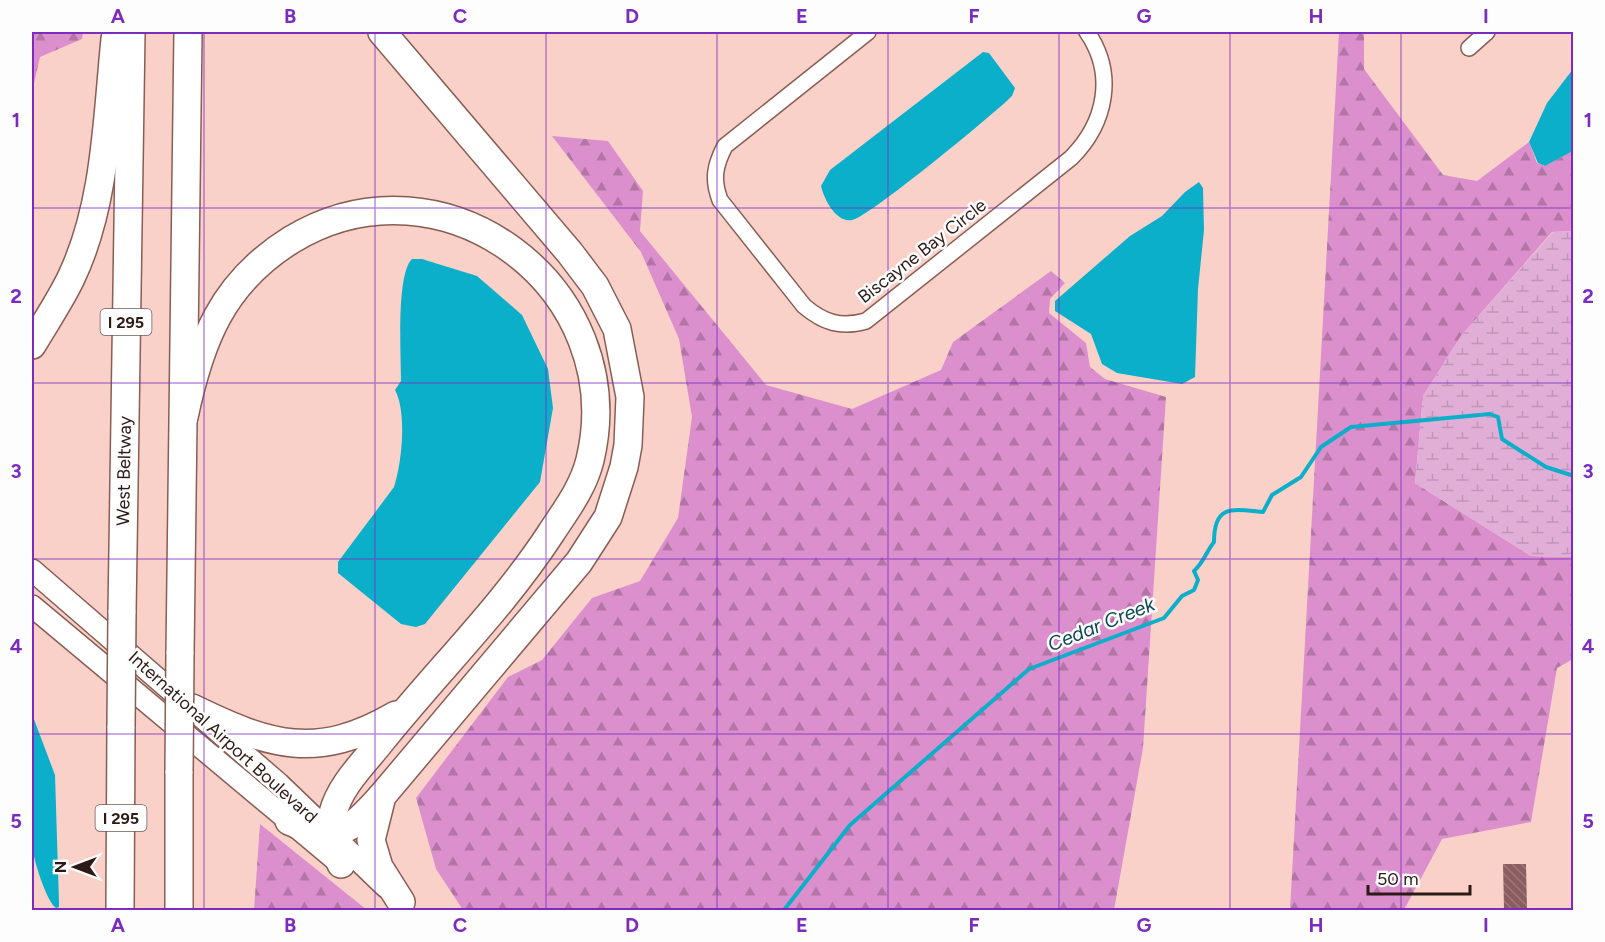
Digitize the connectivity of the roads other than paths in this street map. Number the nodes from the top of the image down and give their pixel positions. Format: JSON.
{"nodes":[{"id":1,"x":115,"y":32,"type":"edge"},
{"id":2,"x":131,"y":32,"type":"edge"},
{"id":3,"x":188,"y":32,"type":"edge"},
{"id":4,"x":382,"y":32,"type":"edge"},
{"id":5,"x":868,"y":32,"type":"edge"},
{"id":6,"x":1087,"y":32,"type":"edge"},
{"id":7,"x":1487,"y":32,"type":"edge"},
{"id":8,"x":1469,"y":48,"type":"dead end"},
{"id":9,"x":32,"y":345,"type":"edge"},
{"id":10,"x":184,"y":417,"type":"junction"},
{"id":11,"x":32,"y":570,"type":"edge"},
{"id":12,"x":32,"y":606,"type":"edge"},
{"id":13,"x":192,"y":708,"type":"junction"},
{"id":14,"x":408,"y":708,"type":"junction"},
{"id":15,"x":382,"y":796,"type":"junction"},
{"id":16,"x":289,"y":821,"type":"junction"},
{"id":17,"x":330,"y":833,"type":"junction"},
{"id":18,"x":341,"y":864,"type":"junction"},
{"id":19,"x":402,"y":908,"type":"edge"},
{"id":20,"x":120,"y":910,"type":"edge"},
{"id":21,"x":178,"y":910,"type":"edge"}],
"edges":[{"from":1,"to":9,"type":"highway"},
{"from":2,"to":20,"type":"highway","name":"West Beltway","number":"I 295","bridge":true},
{"from":3,"to":10,"type":"highway"},
{"from":4,"to":15,"type":"highway"},
{"from":5,"to":6,"type":"street","name":"Biscayne Bay Circle"},
{"from":7,"to":8,"type":"street"},
{"from":10,"to":14,"type":"highway"},
{"from":10,"to":21,"type":"highway","bridge":true},
{"from":11,"to":13,"type":"main road","name":"International Airport Boulevard"},
{"from":12,"to":16,"type":"main road","name":"International Airport Boulevard"},
{"from":13,"to":14,"type":"highway"},
{"from":13,"to":17,"type":"main road","name":"International Airport Boulevard"},
{"from":14,"to":17,"type":"highway"},
{"from":15,"to":17,"type":"highway"},
{"from":15,"to":19,"type":"highway"},
{"from":16,"to":17,"type":"highway"},
{"from":16,"to":18,"type":"main road","name":"International Airport Boulevard"},
{"from":17,"to":18,"type":"highway"},
{"from":17,"to":19,"type":"main road","name":"International Airport Boulevard"},
{"from":18,"to":19,"type":"main road","name":"International Airport Boulevard"}]}
